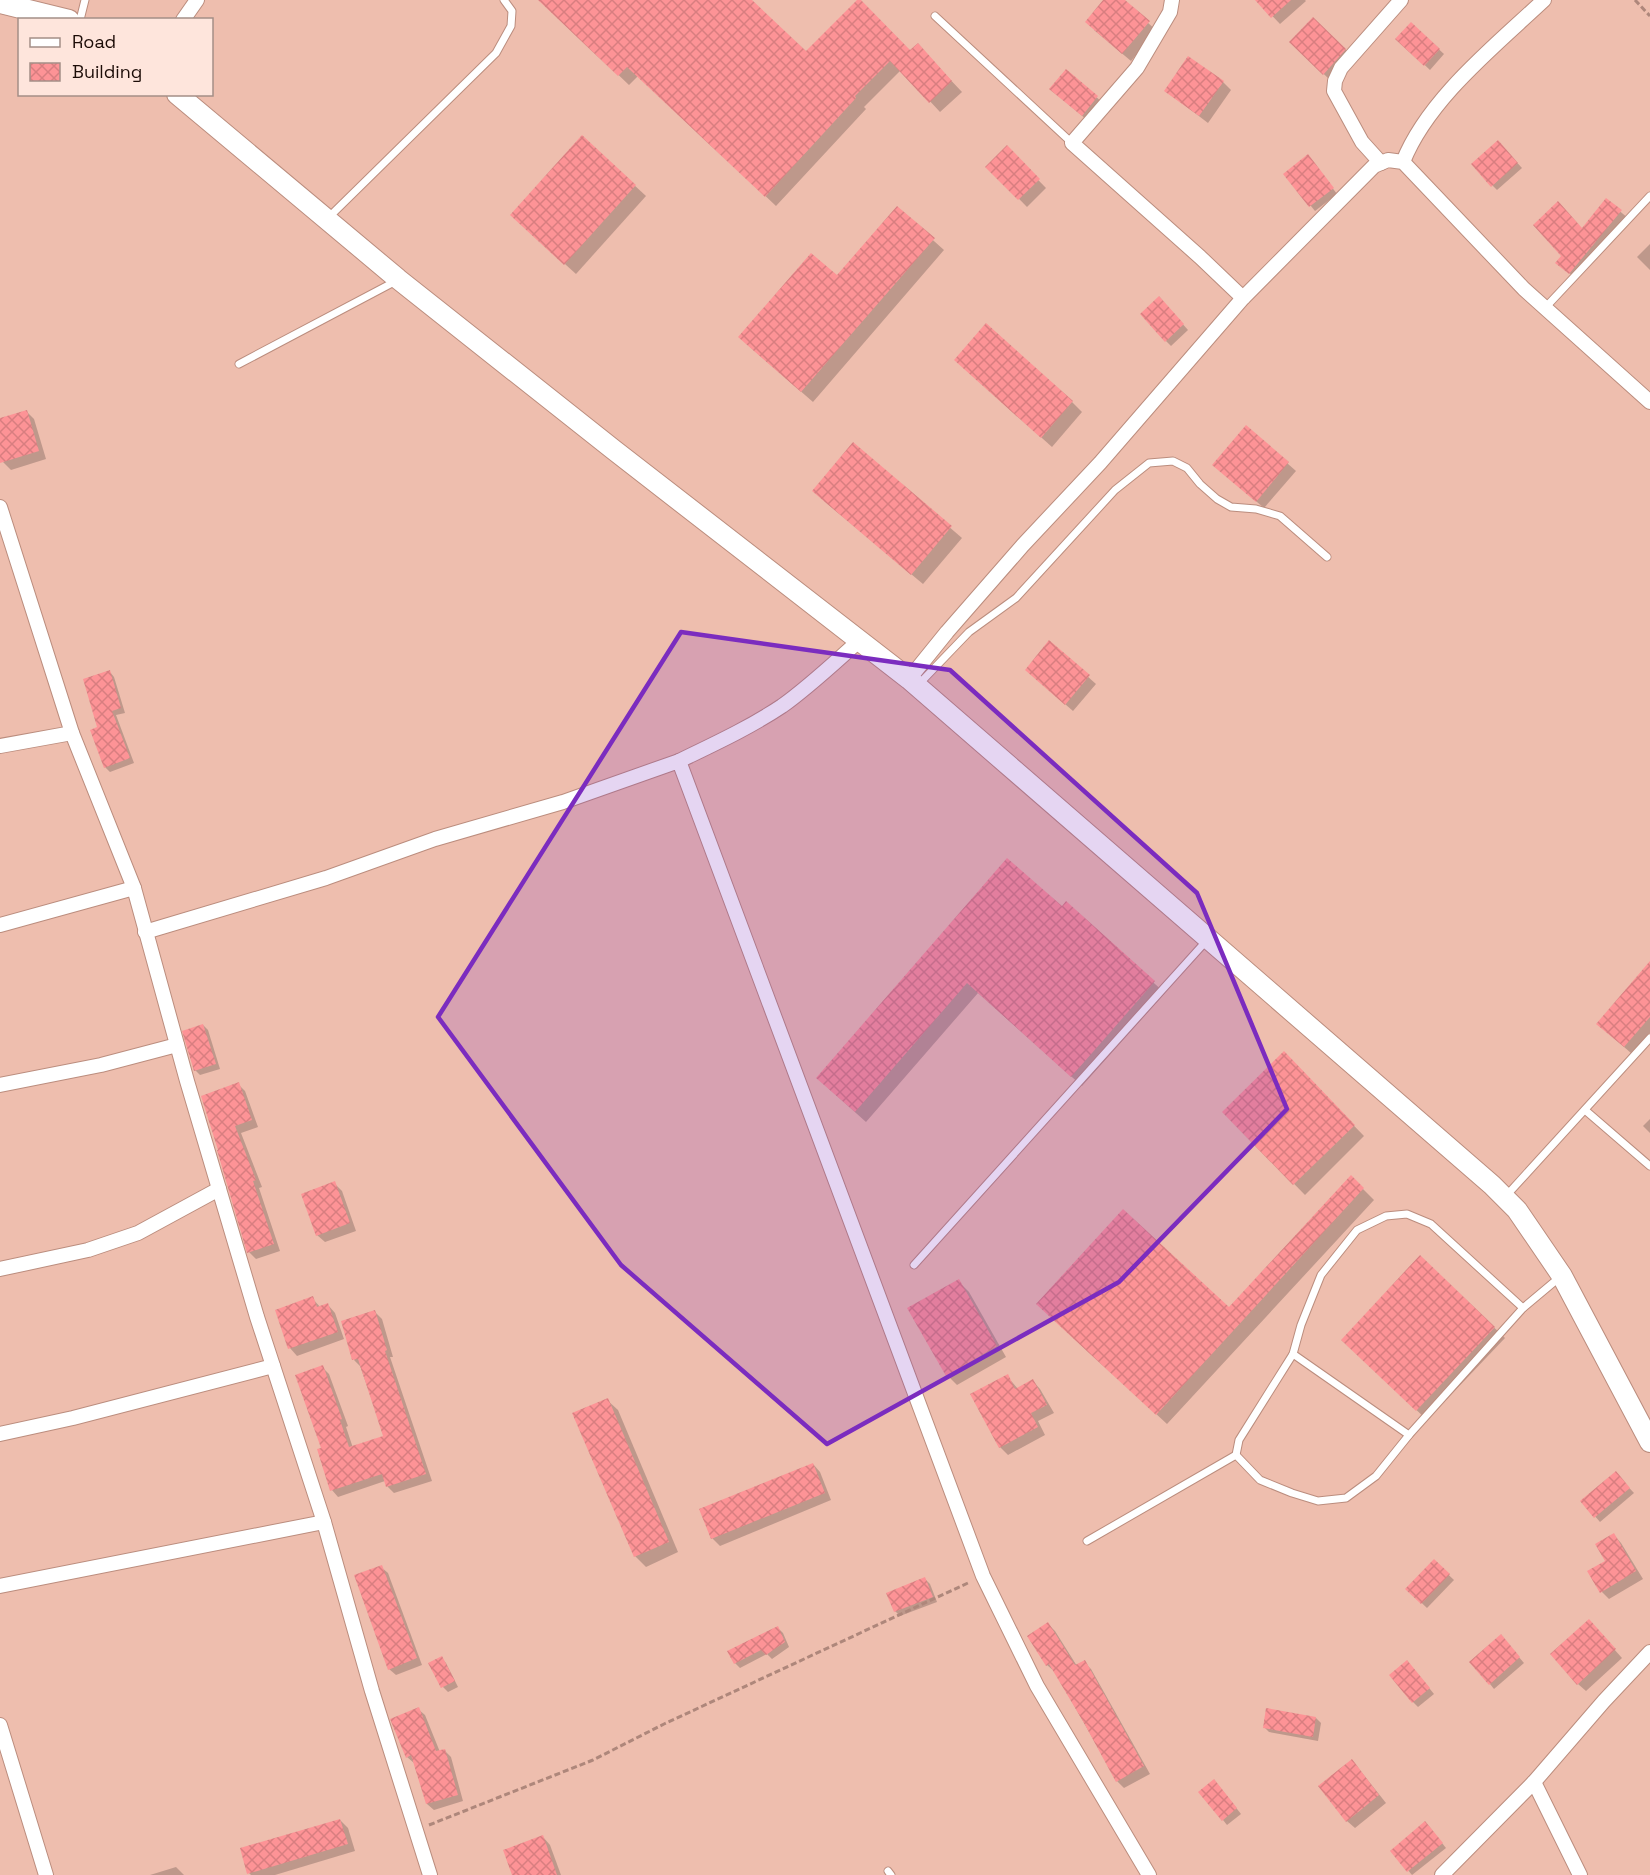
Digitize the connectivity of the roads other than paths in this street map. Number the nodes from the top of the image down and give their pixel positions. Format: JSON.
{"nodes":[{"id":1,"x":86,"y":0,"type":"edge"},
{"id":2,"x":197,"y":0,"type":"edge"},
{"id":3,"x":504,"y":0,"type":"edge"},
{"id":4,"x":1172,"y":0,"type":"edge"},
{"id":5,"x":1401,"y":0,"type":"edge"},
{"id":6,"x":1544,"y":0,"type":"edge"},
{"id":7,"x":0,"y":3,"type":"edge"},
{"id":8,"x":935,"y":16,"type":"dead end"},
{"id":9,"x":61,"y":18,"type":"edge"},
{"id":10,"x":81,"y":18,"type":"edge"},
{"id":11,"x":184,"y":18,"type":"edge"},
{"id":12,"x":179,"y":96,"type":"edge"},
{"id":13,"x":1072,"y":143,"type":"junction"},
{"id":14,"x":1403,"y":162,"type":"junction"},
{"id":15,"x":1381,"y":163,"type":"junction"},
{"id":16,"x":1650,"y":196,"type":"edge"},
{"id":17,"x":326,"y":220,"type":"junction"},
{"id":18,"x":399,"y":279,"type":"junction"},
{"id":19,"x":1243,"y":298,"type":"junction"},
{"id":20,"x":1544,"y":309,"type":"junction"},
{"id":21,"x":239,"y":364,"type":"dead end"},
{"id":22,"x":1650,"y":402,"type":"edge"},
{"id":23,"x":0,"y":507,"type":"edge"},
{"id":24,"x":1327,"y":556,"type":"dead end"},
{"id":25,"x":860,"y":640,"type":"junction"},
{"id":26,"x":913,"y":682,"type":"junction"},
{"id":27,"x":72,"y":733,"type":"junction"},
{"id":28,"x":0,"y":746,"type":"edge"},
{"id":29,"x":679,"y":761,"type":"junction"},
{"id":30,"x":134,"y":888,"type":"junction"},
{"id":31,"x":0,"y":925,"type":"edge"},
{"id":32,"x":146,"y":932,"type":"junction"},
{"id":33,"x":1209,"y":938,"type":"junction"},
{"id":34,"x":1650,"y":1038,"type":"edge"},
{"id":35,"x":177,"y":1045,"type":"junction"},
{"id":36,"x":0,"y":1085,"type":"edge"},
{"id":37,"x":1585,"y":1110,"type":"junction"},
{"id":38,"x":1650,"y":1166,"type":"edge"},
{"id":39,"x":219,"y":1189,"type":"junction"},
{"id":40,"x":1505,"y":1198,"type":"junction"},
{"id":41,"x":914,"y":1264,"type":"dead end"},
{"id":42,"x":0,"y":1269,"type":"edge"},
{"id":43,"x":1562,"y":1276,"type":"junction"},
{"id":44,"x":1523,"y":1308,"type":"junction"},
{"id":45,"x":1293,"y":1354,"type":"junction"},
{"id":46,"x":273,"y":1366,"type":"junction"},
{"id":47,"x":0,"y":1434,"type":"edge"},
{"id":48,"x":1409,"y":1435,"type":"junction"},
{"id":49,"x":1650,"y":1442,"type":"edge"},
{"id":50,"x":1236,"y":1455,"type":"junction"},
{"id":51,"x":324,"y":1522,"type":"junction"},
{"id":52,"x":1087,"y":1541,"type":"dead end"},
{"id":53,"x":0,"y":1586,"type":"edge"},
{"id":54,"x":1650,"y":1652,"type":"edge"},
{"id":55,"x":0,"y":1725,"type":"edge"},
{"id":56,"x":1534,"y":1782,"type":"junction"},
{"id":57,"x":46,"y":1875,"type":"edge"},
{"id":58,"x":430,"y":1875,"type":"edge"},
{"id":59,"x":1149,"y":1875,"type":"edge"},
{"id":60,"x":1442,"y":1875,"type":"edge"},
{"id":61,"x":1580,"y":1875,"type":"edge"}],
"edges":[{"from":1,"to":10,"type":"lane"},
{"from":2,"to":11,"type":"street"},
{"from":3,"to":17,"type":"lane"},
{"from":4,"to":13,"type":"street"},
{"from":5,"to":15,"type":"street"},
{"from":6,"to":14,"type":"street"},
{"from":7,"to":9,"type":"street"},
{"from":8,"to":13,"type":"lane"},
{"from":12,"to":17,"type":"street"},
{"from":13,"to":19,"type":"street"},
{"from":14,"to":15,"type":"street"},
{"from":14,"to":20,"type":"street"},
{"from":15,"to":19,"type":"street"},
{"from":16,"to":20,"type":"lane"},
{"from":17,"to":18,"type":"street"},
{"from":18,"to":21,"type":"lane"},
{"from":18,"to":25,"type":"street"},
{"from":19,"to":26,"type":"street"},
{"from":20,"to":22,"type":"street"},
{"from":23,"to":27,"type":"street"},
{"from":24,"to":26,"type":"lane"},
{"from":25,"to":26,"type":"street"},
{"from":25,"to":29,"type":"street"},
{"from":26,"to":33,"type":"street"},
{"from":27,"to":28,"type":"street"},
{"from":27,"to":30,"type":"street"},
{"from":29,"to":32,"type":"street"},
{"from":29,"to":59,"type":"street"},
{"from":30,"to":31,"type":"street"},
{"from":30,"to":32,"type":"street"},
{"from":32,"to":35,"type":"street"},
{"from":33,"to":40,"type":"street"},
{"from":33,"to":41,"type":"lane"},
{"from":34,"to":37,"type":"lane"},
{"from":35,"to":36,"type":"street"},
{"from":35,"to":39,"type":"street"},
{"from":37,"to":38,"type":"lane"},
{"from":37,"to":40,"type":"lane"},
{"from":39,"to":42,"type":"street"},
{"from":39,"to":46,"type":"street"},
{"from":40,"to":43,"type":"street"},
{"from":43,"to":44,"type":"lane"},
{"from":43,"to":49,"type":"street"},
{"from":44,"to":45,"type":"lane"},
{"from":44,"to":48,"type":"lane"},
{"from":45,"to":48,"type":"lane"},
{"from":45,"to":50,"type":"lane"},
{"from":46,"to":47,"type":"street"},
{"from":46,"to":51,"type":"street"},
{"from":48,"to":50,"type":"lane"},
{"from":50,"to":52,"type":"lane"},
{"from":51,"to":53,"type":"street"},
{"from":51,"to":58,"type":"street"},
{"from":54,"to":56,"type":"street"},
{"from":55,"to":57,"type":"street"},
{"from":56,"to":60,"type":"street"},
{"from":56,"to":61,"type":"street"}]}
